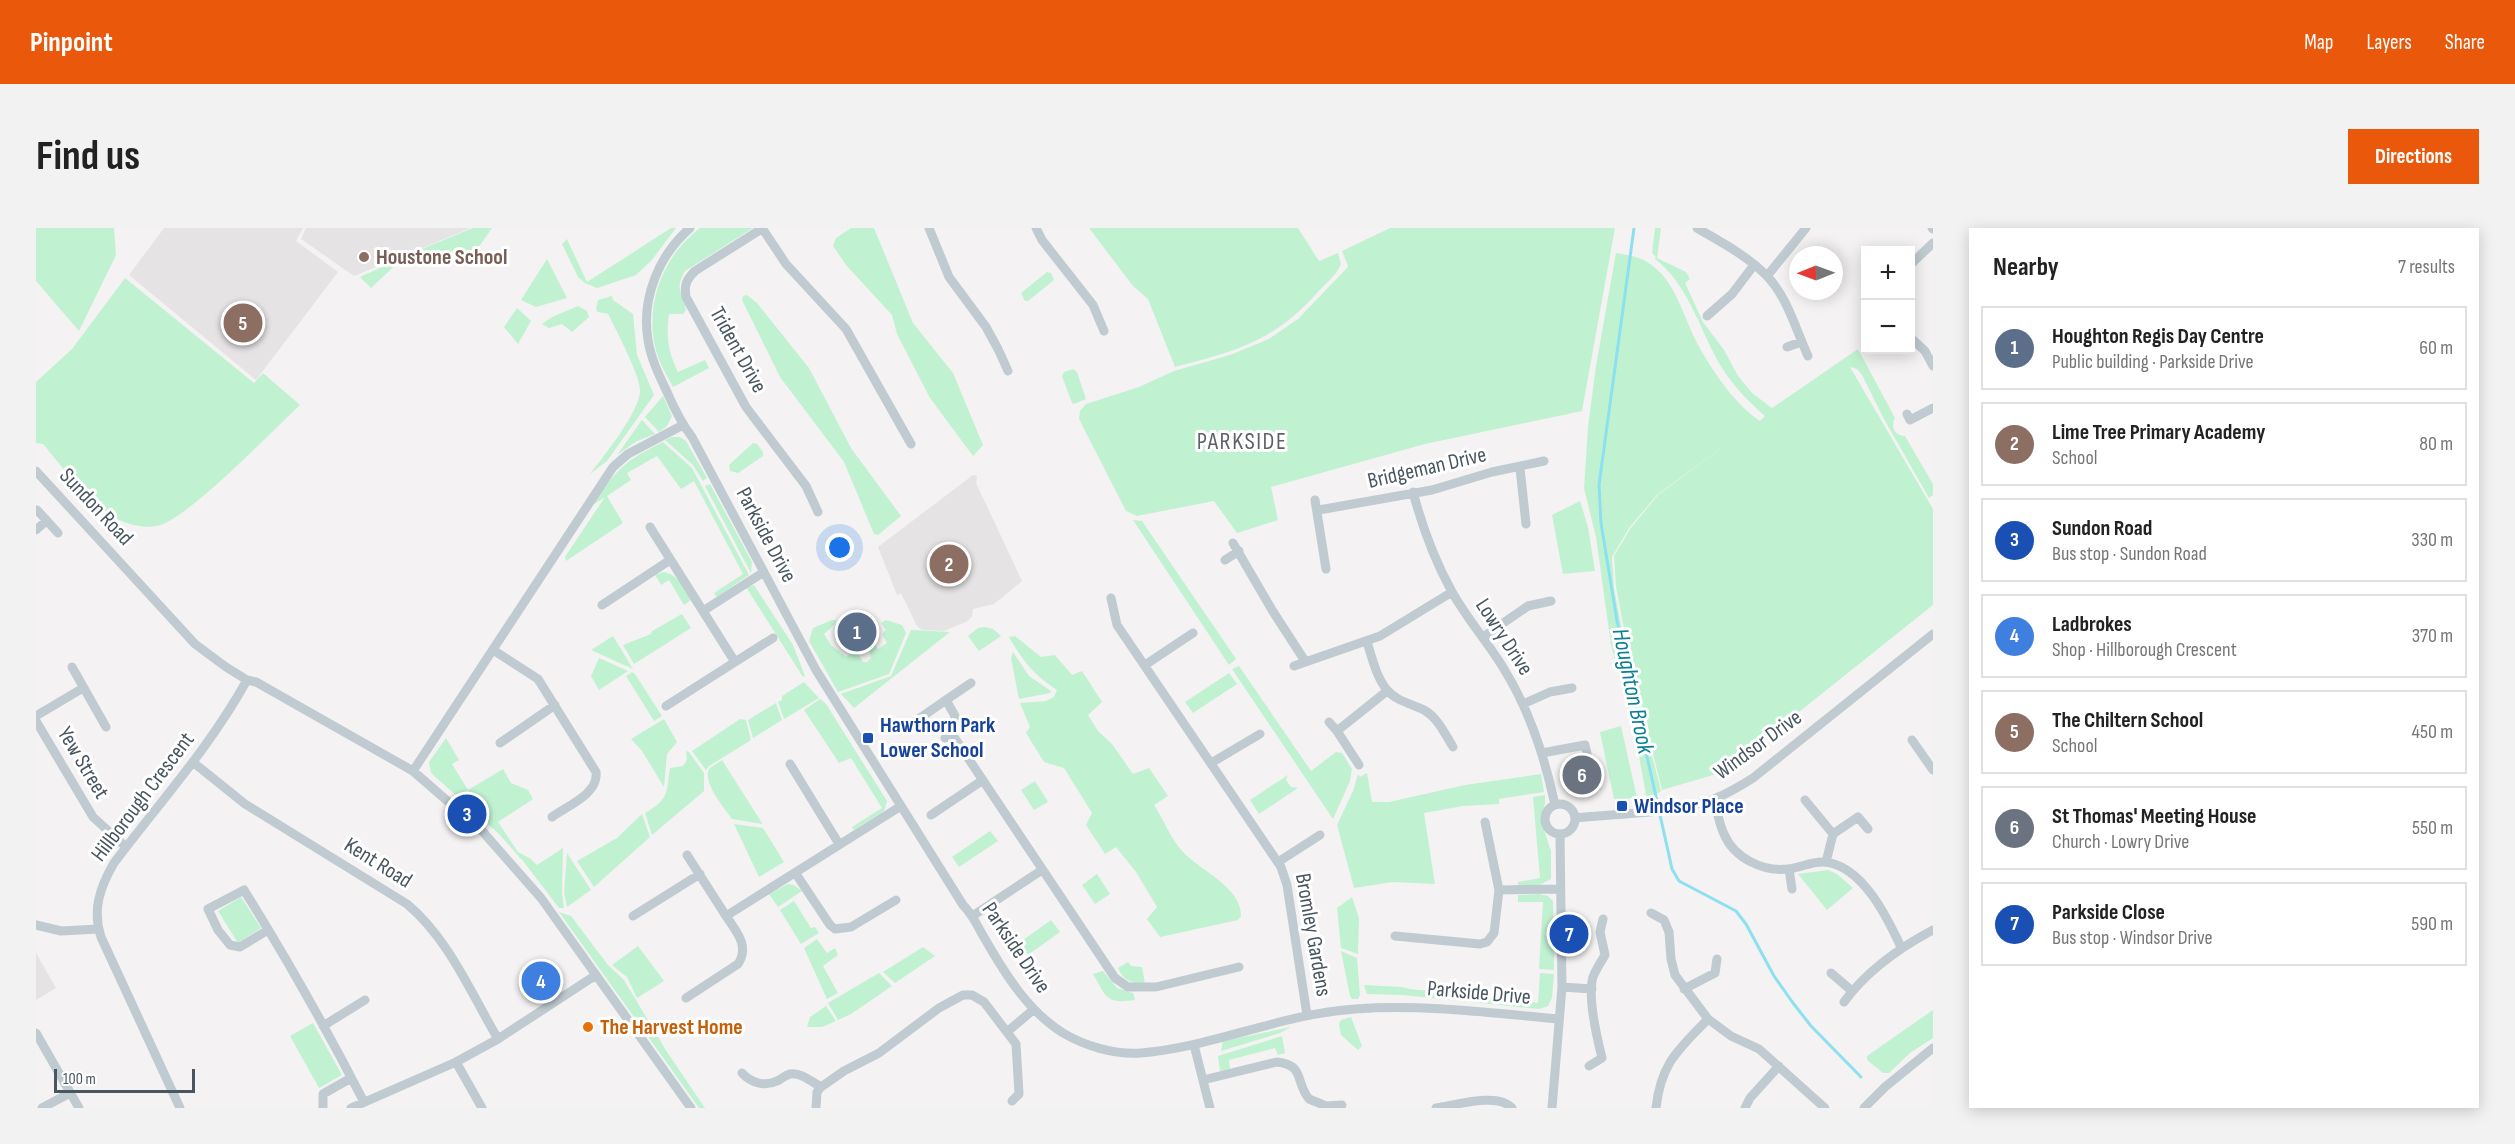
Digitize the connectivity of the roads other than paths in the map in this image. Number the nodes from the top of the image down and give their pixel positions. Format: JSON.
{"nodes":[{"id":1,"x":690,"y":228,"type":"edge"},
{"id":2,"x":762,"y":228,"type":"edge"},
{"id":3,"x":928,"y":228,"type":"edge"},
{"id":4,"x":1036,"y":228,"type":"edge"},
{"id":5,"x":1697,"y":228,"type":"edge"},
{"id":6,"x":1806,"y":228,"type":"edge"},
{"id":7,"x":1933,"y":243,"type":"edge"},
{"id":8,"x":1915,"y":261,"type":"edge"},
{"id":9,"x":1754,"y":265,"type":"junction"},
{"id":10,"x":1767,"y":276,"type":"junction"},
{"id":11,"x":1707,"y":316,"type":"dead end"},
{"id":12,"x":1104,"y":332,"type":"dead end"},
{"id":13,"x":1915,"y":341,"type":"edge"},
{"id":14,"x":1801,"y":342,"type":"junction"},
{"id":15,"x":1787,"y":347,"type":"dead end"},
{"id":16,"x":1808,"y":356,"type":"dead end"},
{"id":17,"x":1933,"y":365,"type":"edge"},
{"id":18,"x":1008,"y":371,"type":"dead end"},
{"id":19,"x":1933,"y":408,"type":"edge"},
{"id":20,"x":1907,"y":414,"type":"dead end"},
{"id":21,"x":683,"y":425,"type":"junction"},
{"id":22,"x":911,"y":444,"type":"dead end"},
{"id":23,"x":1544,"y":461,"type":"dead end"},
{"id":24,"x":1520,"y":468,"type":"junction"},
{"id":25,"x":36,"y":471,"type":"edge"},
{"id":26,"x":1413,"y":492,"type":"junction"},
{"id":27,"x":37,"y":510,"type":"edge"},
{"id":28,"x":818,"y":512,"type":"dead end"},
{"id":29,"x":46,"y":521,"type":"junction"},
{"id":30,"x":1526,"y":524,"type":"dead end"},
{"id":31,"x":650,"y":527,"type":"dead end"},
{"id":32,"x":36,"y":530,"type":"edge"},
{"id":33,"x":58,"y":533,"type":"dead end"},
{"id":34,"x":670,"y":560,"type":"junction"},
{"id":35,"x":1225,"y":560,"type":"dead end"},
{"id":36,"x":1326,"y":568,"type":"dead end"},
{"id":37,"x":764,"y":572,"type":"junction"},
{"id":38,"x":1452,"y":592,"type":"junction"},
{"id":39,"x":1111,"y":598,"type":"dead end"},
{"id":40,"x":1551,"y":601,"type":"dead end"},
{"id":41,"x":602,"y":605,"type":"dead end"},
{"id":42,"x":703,"y":610,"type":"junction"},
{"id":43,"x":1193,"y":633,"type":"dead end"},
{"id":44,"x":1933,"y":634,"type":"edge"},
{"id":45,"x":1483,"y":637,"type":"junction"},
{"id":46,"x":773,"y":638,"type":"dead end"},
{"id":47,"x":1367,"y":642,"type":"junction"},
{"id":48,"x":493,"y":650,"type":"junction"},
{"id":49,"x":1305,"y":661,"type":"junction"},
{"id":50,"x":735,"y":662,"type":"junction"},
{"id":51,"x":1145,"y":665,"type":"junction"},
{"id":52,"x":1293,"y":666,"type":"dead end"},
{"id":53,"x":72,"y":667,"type":"dead end"},
{"id":54,"x":247,"y":680,"type":"junction"},
{"id":55,"x":970,"y":683,"type":"dead end"},
{"id":56,"x":83,"y":688,"type":"junction"},
{"id":57,"x":1572,"y":688,"type":"dead end"},
{"id":58,"x":1387,"y":691,"type":"junction"},
{"id":59,"x":946,"y":700,"type":"junction"},
{"id":60,"x":1523,"y":704,"type":"junction"},
{"id":61,"x":555,"y":705,"type":"junction"},
{"id":62,"x":666,"y":705,"type":"dead end"},
{"id":63,"x":36,"y":716,"type":"edge"},
{"id":64,"x":36,"y":721,"type":"edge"},
{"id":65,"x":1329,"y":722,"type":"dead end"},
{"id":66,"x":910,"y":725,"type":"dead end"},
{"id":67,"x":106,"y":727,"type":"dead end"},
{"id":68,"x":1337,"y":731,"type":"junction"},
{"id":69,"x":1260,"y":734,"type":"dead end"},
{"id":70,"x":1912,"y":740,"type":"dead end"},
{"id":71,"x":500,"y":742,"type":"dead end"},
{"id":72,"x":1453,"y":747,"type":"dead end"},
{"id":73,"x":1542,"y":753,"type":"junction"},
{"id":74,"x":1588,"y":758,"type":"dead end"},
{"id":75,"x":194,"y":763,"type":"junction"},
{"id":76,"x":790,"y":764,"type":"dead end"},
{"id":77,"x":1211,"y":764,"type":"junction"},
{"id":78,"x":1359,"y":765,"type":"dead end"},
{"id":79,"x":413,"y":771,"type":"junction"},
{"id":80,"x":1931,"y":775,"type":"edge"},
{"id":81,"x":982,"y":780,"type":"junction"},
{"id":82,"x":1714,"y":799,"type":"junction"},
{"id":83,"x":1805,"y":800,"type":"dead end"},
{"id":84,"x":1555,"y":805,"type":"junction"},
{"id":85,"x":901,"y":806,"type":"junction"},
{"id":86,"x":931,"y":815,"type":"dead end"},
{"id":87,"x":552,"y":817,"type":"dead end"},
{"id":88,"x":1575,"y":818,"type":"junction"},
{"id":89,"x":1485,"y":822,"type":"dead end"},
{"id":90,"x":1868,"y":829,"type":"dead end"},
{"id":91,"x":1833,"y":834,"type":"junction"},
{"id":92,"x":1320,"y":835,"type":"dead end"},
{"id":93,"x":1560,"y":835,"type":"junction"},
{"id":94,"x":839,"y":844,"type":"junction"},
{"id":95,"x":126,"y":847,"type":"junction"},
{"id":96,"x":687,"y":855,"type":"dead end"},
{"id":97,"x":1826,"y":861,"type":"junction"},
{"id":98,"x":1278,"y":862,"type":"junction"},
{"id":99,"x":1790,"y":869,"type":"junction"},
{"id":100,"x":1042,"y":870,"type":"junction"},
{"id":101,"x":700,"y":874,"type":"junction"},
{"id":102,"x":796,"y":874,"type":"junction"},
{"id":103,"x":1560,"y":889,"type":"junction"},
{"id":104,"x":1792,"y":889,"type":"dead end"},
{"id":105,"x":1499,"y":890,"type":"junction"},
{"id":106,"x":896,"y":900,"type":"dead end"},
{"id":107,"x":1651,"y":913,"type":"dead end"},
{"id":108,"x":974,"y":915,"type":"junction"},
{"id":109,"x":633,"y":916,"type":"dead end"},
{"id":110,"x":726,"y":916,"type":"junction"},
{"id":111,"x":1603,"y":919,"type":"dead end"},
{"id":112,"x":36,"y":925,"type":"edge"},
{"id":113,"x":99,"y":929,"type":"junction"},
{"id":114,"x":268,"y":930,"type":"junction"},
{"id":115,"x":1933,"y":930,"type":"edge"},
{"id":116,"x":1395,"y":936,"type":"dead end"},
{"id":117,"x":1901,"y":947,"type":"junction"},
{"id":118,"x":1717,"y":959,"type":"dead end"},
{"id":119,"x":1239,"y":967,"type":"dead end"},
{"id":120,"x":1831,"y":973,"type":"dead end"},
{"id":121,"x":596,"y":975,"type":"junction"},
{"id":122,"x":1562,"y":987,"type":"junction"},
{"id":123,"x":1592,"y":989,"type":"junction"},
{"id":124,"x":1684,"y":989,"type":"junction"},
{"id":125,"x":1852,"y":991,"type":"junction"},
{"id":126,"x":686,"y":998,"type":"dead end"},
{"id":127,"x":365,"y":1000,"type":"dead end"},
{"id":128,"x":1844,"y":1002,"type":"dead end"},
{"id":129,"x":1033,"y":1010,"type":"junction"},
{"id":130,"x":1307,"y":1015,"type":"junction"},
{"id":131,"x":1559,"y":1019,"type":"junction"},
{"id":132,"x":1708,"y":1019,"type":"junction"},
{"id":133,"x":323,"y":1026,"type":"junction"},
{"id":134,"x":1007,"y":1032,"type":"junction"},
{"id":135,"x":36,"y":1034,"type":"edge"},
{"id":136,"x":498,"y":1039,"type":"junction"},
{"id":137,"x":1194,"y":1045,"type":"junction"},
{"id":138,"x":1933,"y":1048,"type":"edge"},
{"id":139,"x":456,"y":1062,"type":"junction"},
{"id":140,"x":1589,"y":1066,"type":"dead end"},
{"id":141,"x":1779,"y":1066,"type":"junction"},
{"id":142,"x":742,"y":1073,"type":"dead end"},
{"id":143,"x":351,"y":1078,"type":"junction"},
{"id":144,"x":1203,"y":1080,"type":"junction"},
{"id":145,"x":821,"y":1087,"type":"junction"},
{"id":146,"x":70,"y":1092,"type":"junction"},
{"id":147,"x":1012,"y":1101,"type":"dead end"},
{"id":148,"x":364,"y":1102,"type":"junction"},
{"id":149,"x":1342,"y":1105,"type":"dead end"},
{"id":150,"x":42,"y":1108,"type":"edge"},
{"id":151,"x":79,"y":1108,"type":"edge"},
{"id":152,"x":180,"y":1108,"type":"edge"},
{"id":153,"x":323,"y":1108,"type":"edge"},
{"id":154,"x":351,"y":1108,"type":"edge"},
{"id":155,"x":482,"y":1108,"type":"edge"},
{"id":156,"x":691,"y":1108,"type":"edge"},
{"id":157,"x":816,"y":1108,"type":"edge"},
{"id":158,"x":1210,"y":1108,"type":"edge"},
{"id":159,"x":1442,"y":1108,"type":"edge"},
{"id":160,"x":1512,"y":1108,"type":"edge"},
{"id":161,"x":1552,"y":1108,"type":"edge"},
{"id":162,"x":1656,"y":1108,"type":"edge"},
{"id":163,"x":1746,"y":1108,"type":"edge"},
{"id":164,"x":1824,"y":1108,"type":"edge"},
{"id":165,"x":1864,"y":1108,"type":"edge"}],
"edges":[{"from":1,"to":21,"type":"street","name":"Parkside Drive"},
{"from":2,"to":22,"type":"street","name":"Trident Drive"},
{"from":2,"to":28,"type":"street","name":"Trident Drive"},
{"from":3,"to":18,"type":"street"},
{"from":4,"to":12,"type":"street"},
{"from":5,"to":9,"type":"street"},
{"from":6,"to":10,"type":"street"},
{"from":7,"to":8,"type":"street"},
{"from":9,"to":10,"type":"street"},
{"from":9,"to":11,"type":"street"},
{"from":10,"to":14,"type":"street"},
{"from":13,"to":17,"type":"street"},
{"from":14,"to":15,"type":"street"},
{"from":14,"to":16,"type":"street"},
{"from":19,"to":20,"type":"street"},
{"from":21,"to":37,"type":"street","name":"Parkside Drive"},
{"from":21,"to":48,"type":"street"},
{"from":23,"to":24,"type":"street","name":"Bridgeman Drive"},
{"from":24,"to":26,"type":"street","name":"Bridgeman Drive"},
{"from":24,"to":30,"type":"street"},
{"from":25,"to":54,"type":"street","name":"Sundon Road"},
{"from":26,"to":36,"type":"street","name":"Bridgeman Drive"},
{"from":26,"to":38,"type":"street","name":"Lowry Drive"},
{"from":27,"to":29,"type":"street"},
{"from":29,"to":32,"type":"street"},
{"from":29,"to":33,"type":"street"},
{"from":31,"to":34,"type":"street"},
{"from":34,"to":41,"type":"street"},
{"from":34,"to":42,"type":"street"},
{"from":35,"to":49,"type":"street"},
{"from":37,"to":42,"type":"street"},
{"from":37,"to":85,"type":"street","name":"Parkside Drive"},
{"from":38,"to":45,"type":"street","name":"Lowry Drive"},
{"from":38,"to":47,"type":"street"},
{"from":39,"to":51,"type":"street","name":"Bromley Gardens"},
{"from":40,"to":45,"type":"street"},
{"from":42,"to":50,"type":"street"},
{"from":43,"to":51,"type":"street"},
{"from":44,"to":82,"type":"street","name":"Windsor Drive"},
{"from":45,"to":60,"type":"street","name":"Lowry Drive"},
{"from":46,"to":50,"type":"street"},
{"from":47,"to":49,"type":"street"},
{"from":47,"to":58,"type":"street"},
{"from":48,"to":61,"type":"street"},
{"from":48,"to":79,"type":"street"},
{"from":49,"to":52,"type":"street"},
{"from":50,"to":62,"type":"street"},
{"from":51,"to":77,"type":"street","name":"Bromley Gardens"},
{"from":53,"to":56,"type":"street","name":"Yew Street"},
{"from":54,"to":75,"type":"street","name":"Hillborough Crescent"},
{"from":54,"to":79,"type":"street","name":"Sundon Road"},
{"from":55,"to":59,"type":"street"},
{"from":56,"to":63,"type":"street","name":"Yew Street"},
{"from":56,"to":67,"type":"street","name":"Yew Street"},
{"from":57,"to":60,"type":"street"},
{"from":58,"to":68,"type":"street"},
{"from":58,"to":72,"type":"street"},
{"from":59,"to":66,"type":"street"},
{"from":59,"to":81,"type":"street"},
{"from":60,"to":73,"type":"street","name":"Lowry Drive"},
{"from":61,"to":71,"type":"street"},
{"from":61,"to":87,"type":"street"},
{"from":64,"to":95,"type":"street","name":"Yew Street"},
{"from":65,"to":68,"type":"street"},
{"from":68,"to":78,"type":"street"},
{"from":69,"to":77,"type":"street"},
{"from":70,"to":80,"type":"street"},
{"from":73,"to":74,"type":"street"},
{"from":73,"to":84,"type":"street","name":"Lowry Drive"},
{"from":75,"to":95,"type":"street","name":"Hillborough Crescent"},
{"from":75,"to":136,"type":"street","name":"Kent Road"},
{"from":76,"to":94,"type":"street"},
{"from":77,"to":98,"type":"street","name":"Bromley Gardens"},
{"from":79,"to":121,"type":"street","name":"Sundon Road"},
{"from":81,"to":86,"type":"street"},
{"from":81,"to":100,"type":"street"},
{"from":82,"to":88,"type":"street","name":"Windsor Drive"},
{"from":82,"to":99,"type":"street"},
{"from":83,"to":91,"type":"street"},
{"from":84,"to":88,"type":"street"},
{"from":84,"to":93,"type":"street"},
{"from":85,"to":94,"type":"street"},
{"from":85,"to":108,"type":"street","name":"Parkside Drive"},
{"from":88,"to":93,"type":"street"},
{"from":89,"to":105,"type":"street"},
{"from":90,"to":91,"type":"street"},
{"from":91,"to":97,"type":"street"},
{"from":92,"to":98,"type":"street","name":"Bromley Gardens"},
{"from":93,"to":103,"type":"street"},
{"from":94,"to":102,"type":"street"},
{"from":95,"to":113,"type":"street","name":"Hillborough Crescent"},
{"from":96,"to":101,"type":"street"},
{"from":97,"to":99,"type":"street"},
{"from":97,"to":117,"type":"street"},
{"from":98,"to":130,"type":"street","name":"Bromley Gardens"},
{"from":99,"to":104,"type":"street"},
{"from":100,"to":108,"type":"street"},
{"from":100,"to":119,"type":"street"},
{"from":101,"to":109,"type":"street"},
{"from":101,"to":110,"type":"street"},
{"from":102,"to":106,"type":"street"},
{"from":102,"to":110,"type":"street"},
{"from":103,"to":105,"type":"street"},
{"from":103,"to":122,"type":"street"},
{"from":105,"to":116,"type":"street"},
{"from":107,"to":124,"type":"street"},
{"from":108,"to":129,"type":"street","name":"Parkside Drive"},
{"from":110,"to":126,"type":"street"},
{"from":111,"to":123,"type":"street"},
{"from":112,"to":113,"type":"street"},
{"from":113,"to":152,"type":"street","name":"Hillborough Crescent"},
{"from":114,"to":114,"type":"street"},
{"from":114,"to":133,"type":"street"},
{"from":115,"to":117,"type":"street"},
{"from":117,"to":125,"type":"street"},
{"from":118,"to":124,"type":"street"},
{"from":120,"to":125,"type":"street"},
{"from":121,"to":136,"type":"street"},
{"from":121,"to":156,"type":"street","name":"Sundon Road"},
{"from":122,"to":123,"type":"street"},
{"from":122,"to":131,"type":"street"},
{"from":123,"to":140,"type":"street"},
{"from":124,"to":132,"type":"street"},
{"from":125,"to":128,"type":"street"},
{"from":127,"to":133,"type":"street"},
{"from":129,"to":134,"type":"street"},
{"from":129,"to":137,"type":"street","name":"Parkside Drive"},
{"from":130,"to":131,"type":"street","name":"Parkside Drive"},
{"from":130,"to":137,"type":"street","name":"Parkside Drive"},
{"from":131,"to":161,"type":"street","name":"Parkside Drive"},
{"from":132,"to":141,"type":"street"},
{"from":132,"to":162,"type":"street"},
{"from":133,"to":143,"type":"street"},
{"from":134,"to":145,"type":"street"},
{"from":134,"to":147,"type":"street"},
{"from":135,"to":146,"type":"street"},
{"from":136,"to":139,"type":"street"},
{"from":137,"to":144,"type":"street"},
{"from":138,"to":165,"type":"street"},
{"from":139,"to":148,"type":"street"},
{"from":139,"to":155,"type":"street"},
{"from":141,"to":163,"type":"street"},
{"from":141,"to":164,"type":"street"},
{"from":142,"to":145,"type":"street"},
{"from":143,"to":148,"type":"street"},
{"from":143,"to":153,"type":"street"},
{"from":144,"to":149,"type":"street"},
{"from":144,"to":158,"type":"street"},
{"from":145,"to":157,"type":"street"},
{"from":146,"to":150,"type":"street"},
{"from":146,"to":151,"type":"street"},
{"from":148,"to":154,"type":"street"},
{"from":159,"to":160,"type":"street"}]}
